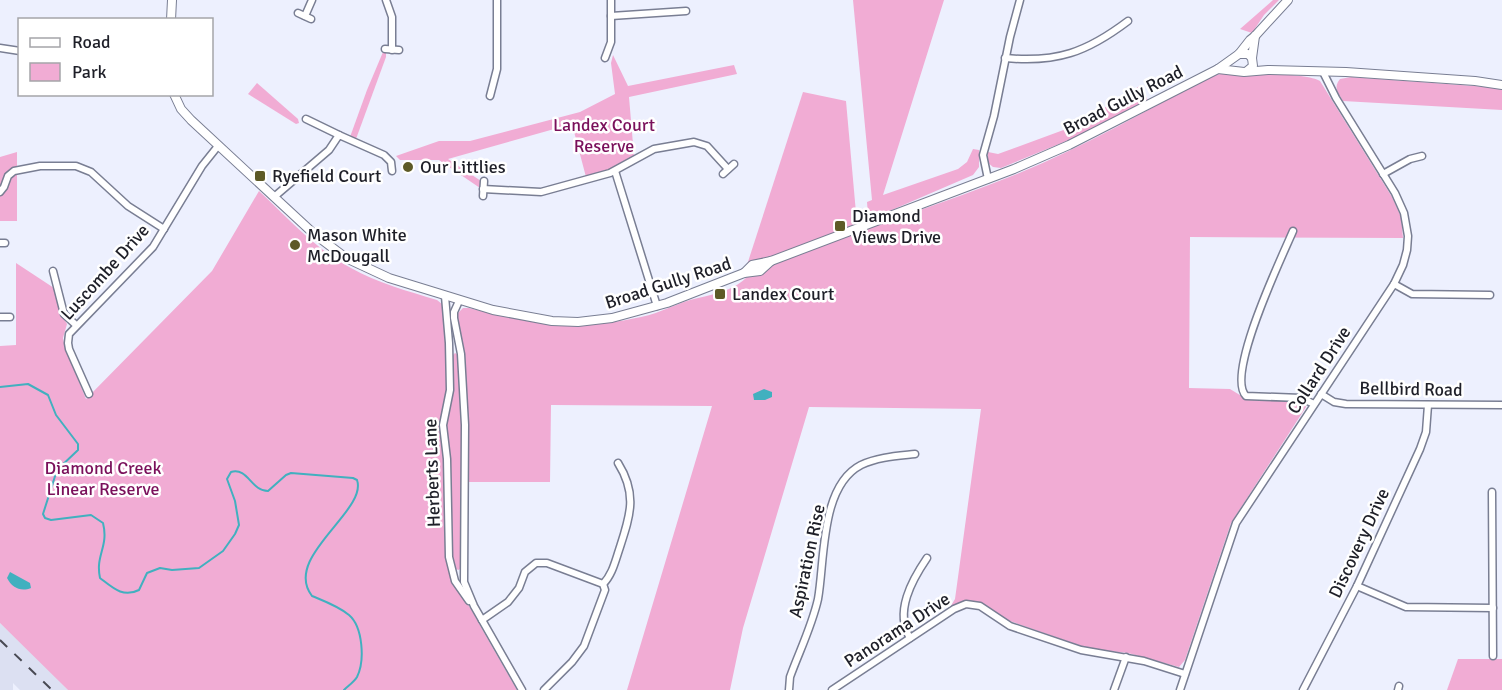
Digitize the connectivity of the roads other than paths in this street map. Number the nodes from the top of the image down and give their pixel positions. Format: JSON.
{"nodes":[{"id":1,"x":172,"y":0,"type":"edge"},
{"id":2,"x":312,"y":0,"type":"edge"},
{"id":3,"x":386,"y":0,"type":"edge"},
{"id":4,"x":497,"y":0,"type":"edge"},
{"id":5,"x":611,"y":0,"type":"edge"},
{"id":6,"x":1020,"y":0,"type":"edge"},
{"id":7,"x":1288,"y":0,"type":"edge"},
{"id":8,"x":686,"y":11,"type":"dead end"},
{"id":9,"x":305,"y":16,"type":"dead end"},
{"id":10,"x":611,"y":16,"type":"junction"},
{"id":11,"x":171,"y":18,"type":"edge"},
{"id":12,"x":1128,"y":21,"type":"dead end"},
{"id":13,"x":1256,"y":36,"type":"junction"},
{"id":14,"x":0,"y":48,"type":"edge"},
{"id":15,"x":392,"y":50,"type":"dead end"},
{"id":16,"x":18,"y":51,"type":"edge"},
{"id":17,"x":1238,"y":55,"type":"junction"},
{"id":18,"x":605,"y":58,"type":"dead end"},
{"id":19,"x":1005,"y":58,"type":"junction"},
{"id":20,"x":1253,"y":59,"type":"junction"},
{"id":21,"x":1218,"y":69,"type":"junction"},
{"id":22,"x":1268,"y":70,"type":"junction"},
{"id":23,"x":1244,"y":71,"type":"junction"},
{"id":24,"x":1323,"y":72,"type":"junction"},
{"id":25,"x":1502,"y":85,"type":"edge"},
{"id":26,"x":175,"y":96,"type":"edge"},
{"id":27,"x":490,"y":96,"type":"dead end"},
{"id":28,"x":306,"y":119,"type":"dead end"},
{"id":29,"x":339,"y":135,"type":"junction"},
{"id":30,"x":218,"y":146,"type":"junction"},
{"id":31,"x":1422,"y":156,"type":"dead end"},
{"id":32,"x":728,"y":169,"type":"dead end"},
{"id":33,"x":392,"y":171,"type":"dead end"},
{"id":34,"x":615,"y":171,"type":"junction"},
{"id":35,"x":1383,"y":174,"type":"junction"},
{"id":36,"x":988,"y":179,"type":"junction"},
{"id":37,"x":483,"y":189,"type":"dead end"},
{"id":38,"x":0,"y":192,"type":"edge"},
{"id":39,"x":274,"y":197,"type":"junction"},
{"id":40,"x":164,"y":229,"type":"junction"},
{"id":41,"x":1293,"y":231,"type":"dead end"},
{"id":42,"x":53,"y":271,"type":"dead end"},
{"id":43,"x":1394,"y":284,"type":"junction"},
{"id":44,"x":1490,"y":295,"type":"dead end"},
{"id":45,"x":445,"y":296,"type":"junction"},
{"id":46,"x":459,"y":300,"type":"junction"},
{"id":47,"x":657,"y":306,"type":"junction"},
{"id":48,"x":0,"y":317,"type":"edge"},
{"id":49,"x":10,"y":317,"type":"dead end"},
{"id":50,"x":76,"y":325,"type":"junction"},
{"id":51,"x":449,"y":354,"type":"junction"},
{"id":52,"x":461,"y":354,"type":"junction"},
{"id":53,"x":89,"y":394,"type":"dead end"},
{"id":54,"x":1321,"y":394,"type":"junction"},
{"id":55,"x":1314,"y":404,"type":"junction"},
{"id":56,"x":1428,"y":405,"type":"junction"},
{"id":57,"x":1502,"y":405,"type":"edge"},
{"id":58,"x":915,"y":454,"type":"dead end"},
{"id":59,"x":618,"y":463,"type":"dead end"},
{"id":60,"x":1492,"y":492,"type":"dead end"},
{"id":61,"x":927,"y":558,"type":"dead end"},
{"id":62,"x":464,"y":568,"type":"junction"},
{"id":63,"x":451,"y":569,"type":"junction"},
{"id":64,"x":603,"y":584,"type":"junction"},
{"id":65,"x":1357,"y":586,"type":"junction"},
{"id":66,"x":474,"y":606,"type":"junction"},
{"id":67,"x":1493,"y":608,"type":"junction"},
{"id":68,"x":482,"y":620,"type":"junction"},
{"id":69,"x":910,"y":638,"type":"junction"},
{"id":70,"x":1493,"y":656,"type":"dead end"},
{"id":71,"x":1126,"y":657,"type":"junction"},
{"id":72,"x":1185,"y":674,"type":"junction"},
{"id":73,"x":522,"y":690,"type":"edge"},
{"id":74,"x":544,"y":690,"type":"edge"},
{"id":75,"x":789,"y":690,"type":"edge"},
{"id":76,"x":832,"y":690,"type":"edge"},
{"id":77,"x":1114,"y":690,"type":"edge"},
{"id":78,"x":1180,"y":690,"type":"edge"},
{"id":79,"x":1303,"y":690,"type":"edge"}],
"edges":[{"from":1,"to":11,"type":"street"},
{"from":2,"to":9,"type":"street"},
{"from":3,"to":15,"type":"street"},
{"from":4,"to":27,"type":"street"},
{"from":5,"to":10,"type":"street"},
{"from":6,"to":19,"type":"street"},
{"from":7,"to":13,"type":"street","name":"Broad Gully Road"},
{"from":8,"to":10,"type":"street"},
{"from":10,"to":18,"type":"street"},
{"from":12,"to":19,"type":"street"},
{"from":13,"to":17,"type":"street","name":"Broad Gully Road"},
{"from":13,"to":20,"type":"street"},
{"from":14,"to":16,"type":"street"},
{"from":17,"to":20,"type":"street"},
{"from":17,"to":21,"type":"street","name":"Broad Gully Road"},
{"from":17,"to":23,"type":"street"},
{"from":19,"to":36,"type":"street"},
{"from":20,"to":22,"type":"street"},
{"from":20,"to":23,"type":"street"},
{"from":21,"to":23,"type":"street"},
{"from":21,"to":36,"type":"street","name":"Broad Gully Road"},
{"from":22,"to":23,"type":"street"},
{"from":22,"to":24,"type":"street"},
{"from":24,"to":25,"type":"street"},
{"from":24,"to":35,"type":"street","name":"Collard Drive"},
{"from":26,"to":30,"type":"street","name":"Broad Gully Road"},
{"from":28,"to":29,"type":"street"},
{"from":29,"to":33,"type":"street"},
{"from":29,"to":39,"type":"street"},
{"from":30,"to":39,"type":"street","name":"Broad Gully Road"},
{"from":30,"to":40,"type":"street","name":"Luscombe Drive"},
{"from":31,"to":35,"type":"street"},
{"from":32,"to":34,"type":"street"},
{"from":34,"to":37,"type":"street"},
{"from":34,"to":47,"type":"street"},
{"from":35,"to":43,"type":"street","name":"Collard Drive"},
{"from":36,"to":47,"type":"street","name":"Broad Gully Road"},
{"from":38,"to":40,"type":"street"},
{"from":39,"to":45,"type":"street","name":"Broad Gully Road"},
{"from":40,"to":50,"type":"street","name":"Luscombe Drive"},
{"from":41,"to":55,"type":"street"},
{"from":42,"to":50,"type":"street"},
{"from":43,"to":44,"type":"street"},
{"from":43,"to":54,"type":"street","name":"Collard Drive"},
{"from":45,"to":46,"type":"street","name":"Broad Gully Road"},
{"from":45,"to":51,"type":"street","name":"Herberts Lane"},
{"from":46,"to":47,"type":"street","name":"Broad Gully Road"},
{"from":46,"to":52,"type":"street","name":"Herberts Lane"},
{"from":48,"to":49,"type":"street"},
{"from":50,"to":53,"type":"street","name":"Luscombe Drive"},
{"from":51,"to":52,"type":"street"},
{"from":51,"to":63,"type":"street","name":"Herberts Lane"},
{"from":52,"to":62,"type":"street","name":"Herberts Lane"},
{"from":54,"to":55,"type":"street","name":"Collard Drive"},
{"from":54,"to":56,"type":"street","name":"Bellbird Road"},
{"from":55,"to":72,"type":"street","name":"Collard Drive"},
{"from":56,"to":57,"type":"street","name":"Bellbird Road"},
{"from":56,"to":65,"type":"street","name":"Discovery Drive"},
{"from":58,"to":75,"type":"street","name":"Aspiration Rise"},
{"from":59,"to":64,"type":"street"},
{"from":60,"to":67,"type":"street"},
{"from":61,"to":69,"type":"street"},
{"from":62,"to":63,"type":"street"},
{"from":62,"to":66,"type":"street","name":"Herberts Lane"},
{"from":63,"to":66,"type":"street","name":"Herberts Lane"},
{"from":64,"to":68,"type":"street"},
{"from":64,"to":74,"type":"street"},
{"from":65,"to":67,"type":"street"},
{"from":65,"to":79,"type":"street","name":"Discovery Drive"},
{"from":66,"to":68,"type":"street","name":"Herberts Lane"},
{"from":67,"to":70,"type":"street"},
{"from":68,"to":73,"type":"street","name":"Herberts Lane"},
{"from":69,"to":71,"type":"street","name":"Panorama Drive"},
{"from":69,"to":76,"type":"street","name":"Panorama Drive"},
{"from":71,"to":72,"type":"street","name":"Panorama Drive"},
{"from":71,"to":77,"type":"street"},
{"from":72,"to":78,"type":"street","name":"Collard Drive"}]}
